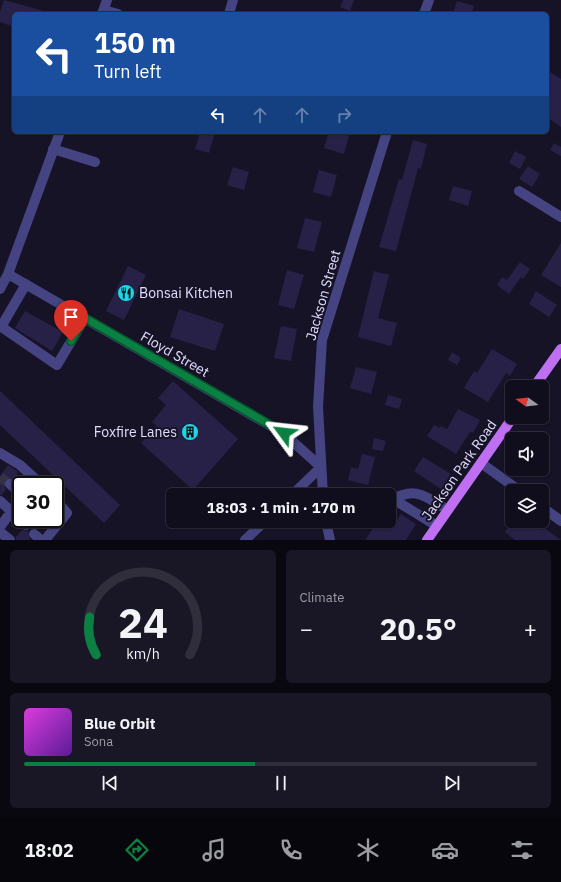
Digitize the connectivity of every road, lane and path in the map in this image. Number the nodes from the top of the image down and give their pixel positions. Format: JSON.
{"nodes":[{"id":1,"x":233,"y":0,"type":"edge"},
{"id":2,"x":429,"y":0,"type":"edge"},
{"id":3,"x":104,"y":8,"type":"edge"},
{"id":4,"x":113,"y":12,"type":"edge"},
{"id":5,"x":230,"y":12,"type":"edge"},
{"id":6,"x":425,"y":12,"type":"edge"},
{"id":7,"x":59,"y":134,"type":"edge"},
{"id":8,"x":386,"y":134,"type":"edge"},
{"id":9,"x":54,"y":149,"type":"junction"},
{"id":10,"x":95,"y":162,"type":"dead end"},
{"id":11,"x":519,"y":191,"type":"dead end"},
{"id":12,"x":561,"y":217,"type":"edge"},
{"id":13,"x":8,"y":274,"type":"junction"},
{"id":14,"x":26,"y":284,"type":"junction"},
{"id":15,"x":0,"y":289,"type":"edge"},
{"id":16,"x":85,"y":318,"type":"junction"},
{"id":17,"x":1,"y":327,"type":"edge"},
{"id":18,"x":561,"y":349,"type":"edge"},
{"id":19,"x":539,"y":380,"type":"edge"},
{"id":20,"x":508,"y":424,"type":"edge"},
{"id":21,"x":0,"y":453,"type":"edge"},
{"id":22,"x":481,"y":463,"type":"junction"},
{"id":23,"x":321,"y":467,"type":"junction"},
{"id":24,"x":30,"y":476,"type":"edge"},
{"id":25,"x":510,"y":484,"type":"edge"},
{"id":26,"x":299,"y":488,"type":"edge"},
{"id":27,"x":322,"y":488,"type":"edge"},
{"id":28,"x":396,"y":498,"type":"edge"},
{"id":29,"x":0,"y":501,"type":"edge"},
{"id":30,"x":396,"y":503,"type":"edge"},
{"id":31,"x":448,"y":510,"type":"junction"},
{"id":32,"x":11,"y":511,"type":"joint"},
{"id":33,"x":549,"y":512,"type":"edge"},
{"id":34,"x":561,"y":521,"type":"edge"},
{"id":35,"x":437,"y":526,"type":"junction"},
{"id":36,"x":0,"y":527,"type":"edge"},
{"id":37,"x":51,"y":528,"type":"edge"},
{"id":38,"x":258,"y":528,"type":"edge"},
{"id":39,"x":327,"y":528,"type":"edge"},
{"id":40,"x":0,"y":532,"type":"edge"},
{"id":41,"x":10,"y":540,"type":"edge"},
{"id":42,"x":45,"y":540,"type":"edge"},
{"id":43,"x":245,"y":540,"type":"edge"},
{"id":44,"x":330,"y":540,"type":"edge"},
{"id":45,"x":427,"y":540,"type":"edge"}],
"edges":[{"from":1,"to":5,"type":"street"},
{"from":2,"to":6,"type":"street"},
{"from":3,"to":4,"type":"street"},
{"from":7,"to":9,"type":"street"},
{"from":8,"to":23,"type":"street","name":"Jackson Street"},
{"from":9,"to":10,"type":"street"},
{"from":9,"to":13,"type":"street"},
{"from":11,"to":12,"type":"street"},
{"from":13,"to":14,"type":"street","name":"Floyd Street"},
{"from":13,"to":15,"type":"street"},
{"from":14,"to":16,"type":"street","name":"Floyd Street"},
{"from":14,"to":17,"type":"street"},
{"from":16,"to":17,"type":"street"},
{"from":16,"to":23,"type":"street","name":"Floyd Street"},
{"from":18,"to":19,"type":"main road"},
{"from":20,"to":22,"type":"main road","name":"Jackson Park Road"},
{"from":21,"to":24,"type":"street"},
{"from":22,"to":25,"type":"street"},
{"from":22,"to":31,"type":"main road","name":"Jackson Park Road"},
{"from":23,"to":26,"type":"street"},
{"from":23,"to":27,"type":"street","name":"Jackson Street"},
{"from":28,"to":31,"type":"street"},
{"from":29,"to":32,"type":"street"},
{"from":30,"to":35,"type":"street"},
{"from":31,"to":35,"type":"main road","name":"Jackson Park Road"},
{"from":32,"to":36,"type":"street"},
{"from":33,"to":34,"type":"street"},
{"from":35,"to":45,"type":"main road","name":"Jackson Park Road"},
{"from":37,"to":42,"type":"street"},
{"from":38,"to":43,"type":"street"},
{"from":39,"to":44,"type":"street"},
{"from":40,"to":41,"type":"street"}]}
